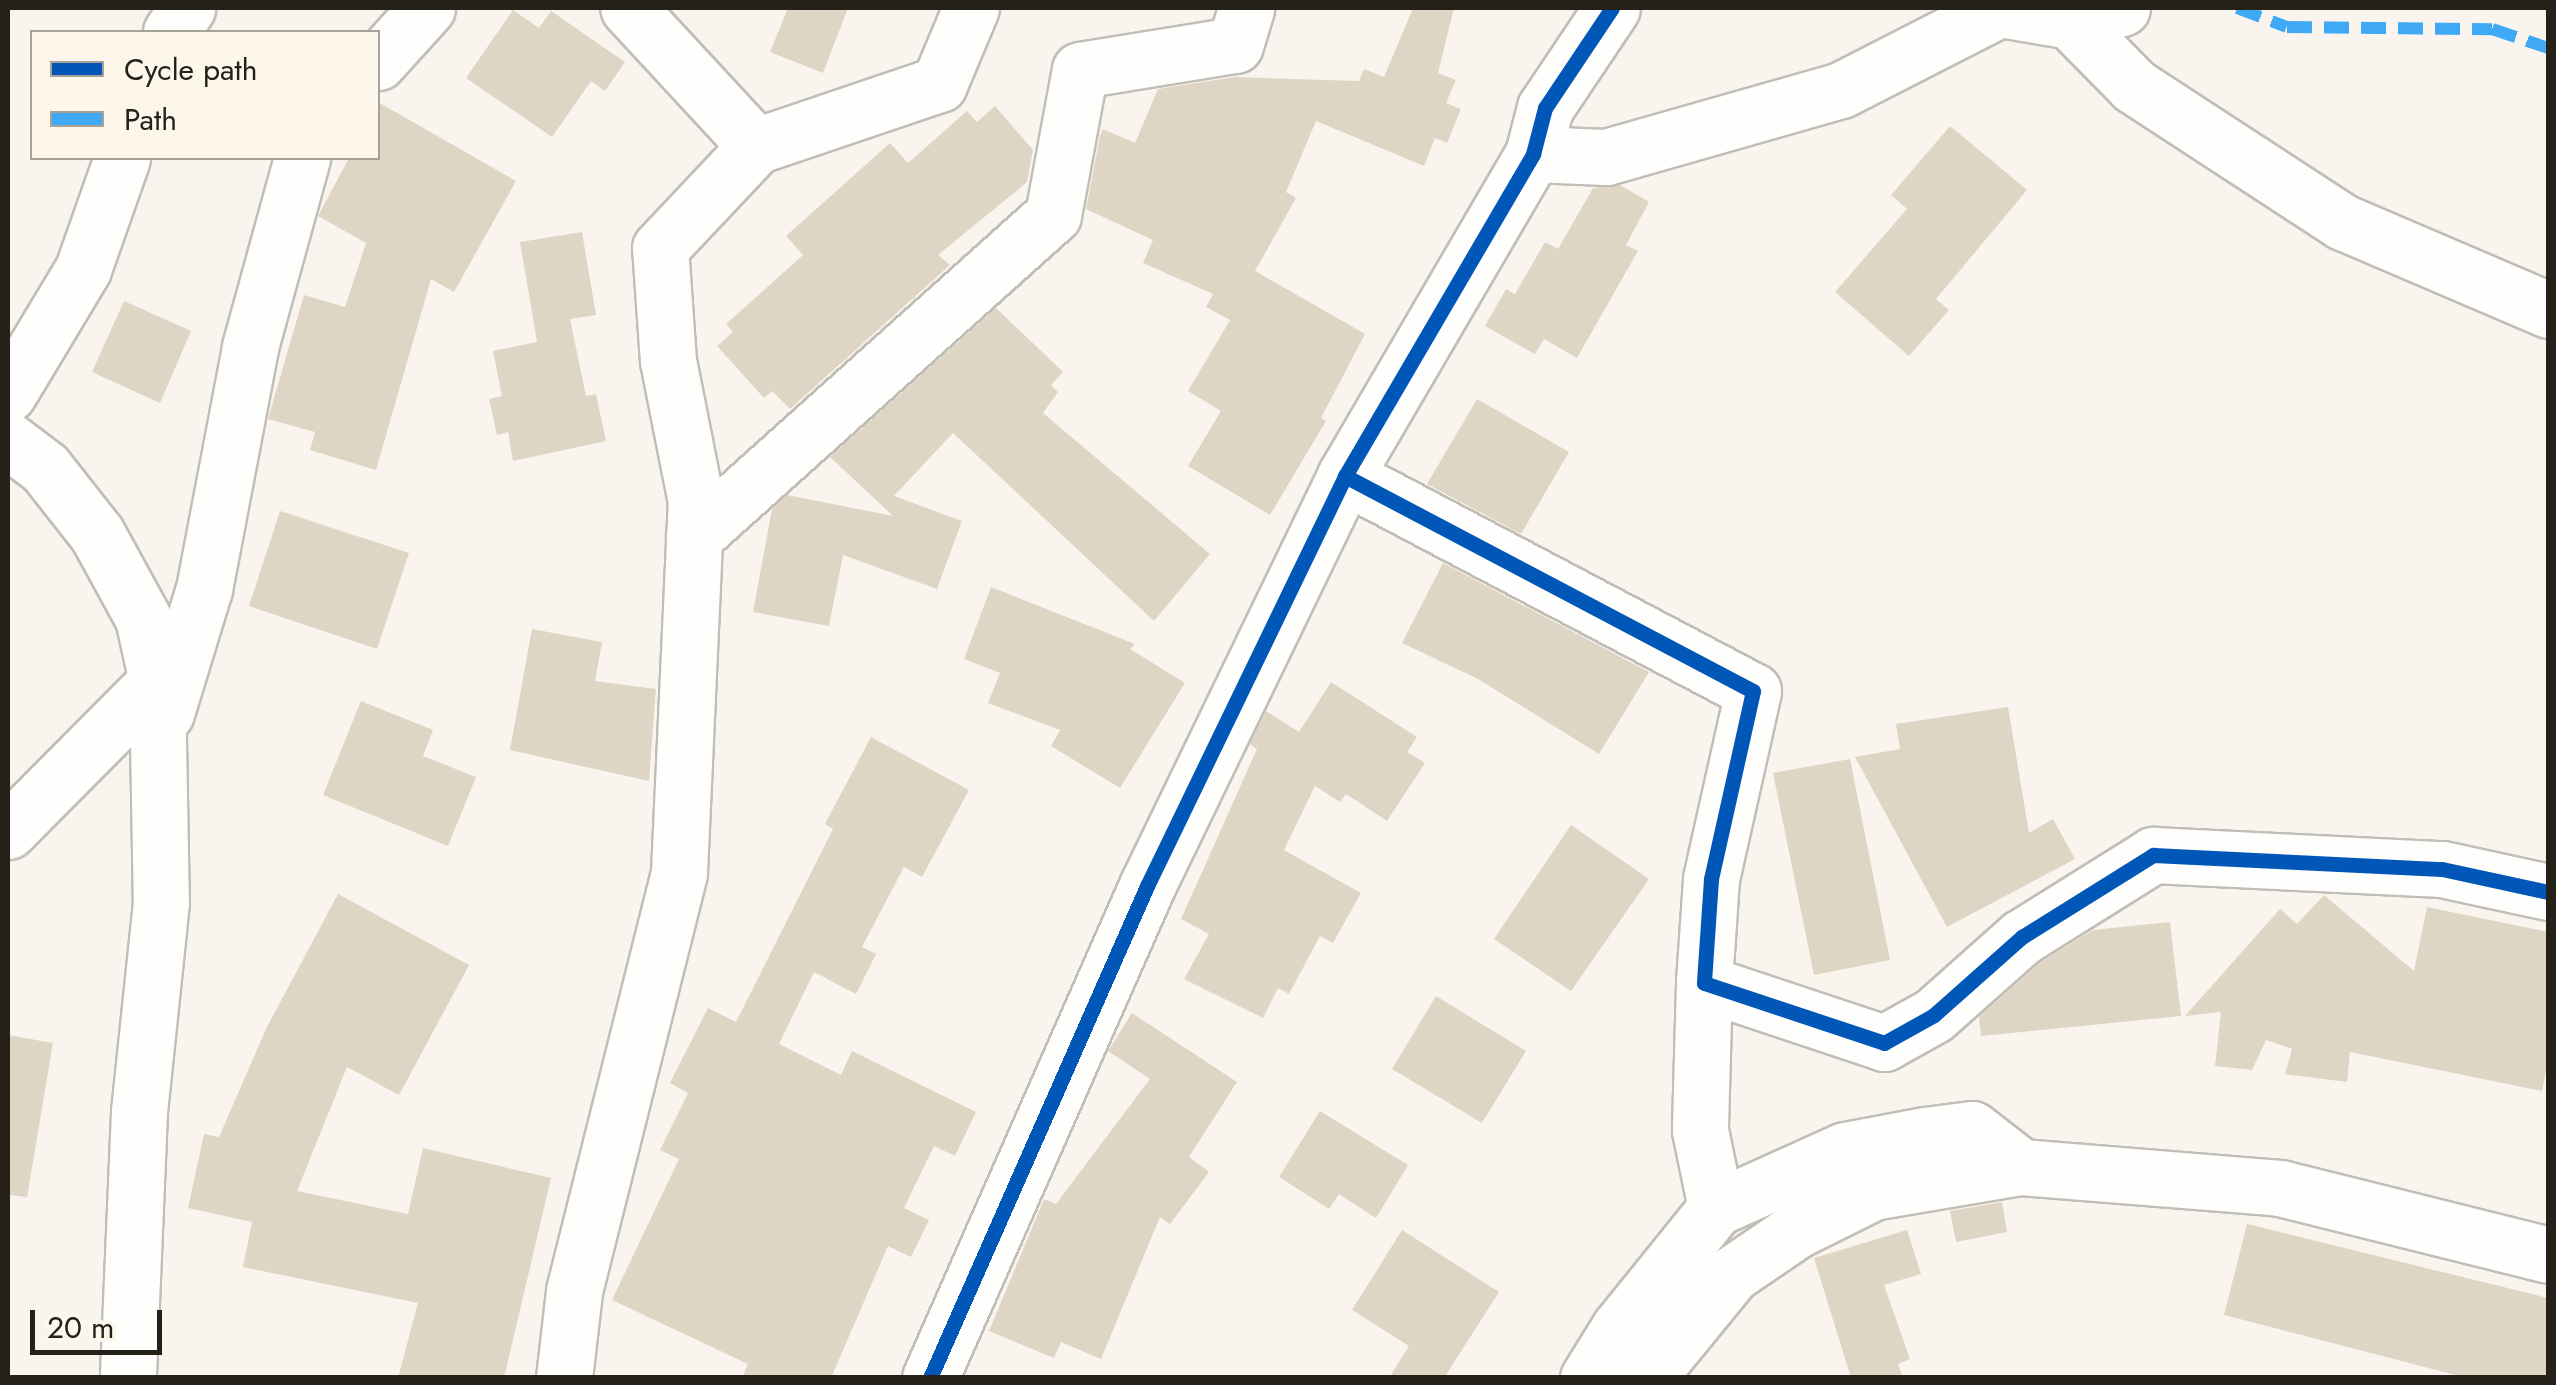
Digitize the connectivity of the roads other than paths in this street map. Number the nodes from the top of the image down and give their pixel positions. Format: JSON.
{"nodes":[{"id":1,"x":187,"y":8,"type":"edge"},
{"id":2,"x":427,"y":8,"type":"edge"},
{"id":3,"x":628,"y":8,"type":"edge"},
{"id":4,"x":971,"y":8,"type":"edge"},
{"id":5,"x":1246,"y":8,"type":"edge"},
{"id":6,"x":1612,"y":8,"type":"edge"},
{"id":7,"x":2096,"y":14,"type":"edge"},
{"id":8,"x":173,"y":30,"type":"edge"},
{"id":9,"x":380,"y":60,"type":"edge"},
{"id":10,"x":756,"y":146,"type":"junction"},
{"id":11,"x":1533,"y":154,"type":"junction"},
{"id":12,"x":121,"y":160,"type":"edge"},
{"id":13,"x":301,"y":160,"type":"edge"},
{"id":14,"x":2548,"y":310,"type":"edge"},
{"id":15,"x":8,"y":394,"type":"edge"},
{"id":16,"x":8,"y":440,"type":"edge"},
{"id":17,"x":1345,"y":476,"type":"junction"},
{"id":18,"x":694,"y":538,"type":"junction"},
{"id":19,"x":157,"y":681,"type":"junction"},
{"id":20,"x":158,"y":737,"type":"junction"},
{"id":21,"x":8,"y":831,"type":"edge"},
{"id":22,"x":2548,"y":892,"type":"edge"},
{"id":23,"x":1704,"y":983,"type":"junction"},
{"id":24,"x":2021,"y":1167,"type":"junction"},
{"id":25,"x":1716,"y":1208,"type":"junction"},
{"id":26,"x":2548,"y":1255,"type":"edge"},
{"id":27,"x":128,"y":1378,"type":"edge"},
{"id":28,"x":564,"y":1378,"type":"edge"},
{"id":29,"x":930,"y":1378,"type":"edge"},
{"id":30,"x":1588,"y":1378,"type":"edge"},
{"id":31,"x":1648,"y":1378,"type":"edge"}],
"edges":[{"from":1,"to":8,"type":"street"},
{"from":2,"to":9,"type":"street"},
{"from":3,"to":10,"type":"street"},
{"from":4,"to":10,"type":"street"},
{"from":5,"to":18,"type":"street"},
{"from":6,"to":11,"type":"street"},
{"from":7,"to":11,"type":"street"},
{"from":7,"to":14,"type":"street"},
{"from":10,"to":18,"type":"street"},
{"from":11,"to":17,"type":"street"},
{"from":12,"to":15,"type":"street"},
{"from":13,"to":20,"type":"street"},
{"from":16,"to":19,"type":"street"},
{"from":17,"to":23,"type":"street"},
{"from":17,"to":29,"type":"street"},
{"from":18,"to":28,"type":"street"},
{"from":19,"to":20,"type":"street"},
{"from":19,"to":21,"type":"street"},
{"from":20,"to":27,"type":"street"},
{"from":22,"to":23,"type":"street"},
{"from":23,"to":25,"type":"street"},
{"from":24,"to":25,"type":"street"},
{"from":24,"to":26,"type":"street"},
{"from":24,"to":31,"type":"street"},
{"from":25,"to":30,"type":"street"}]}
